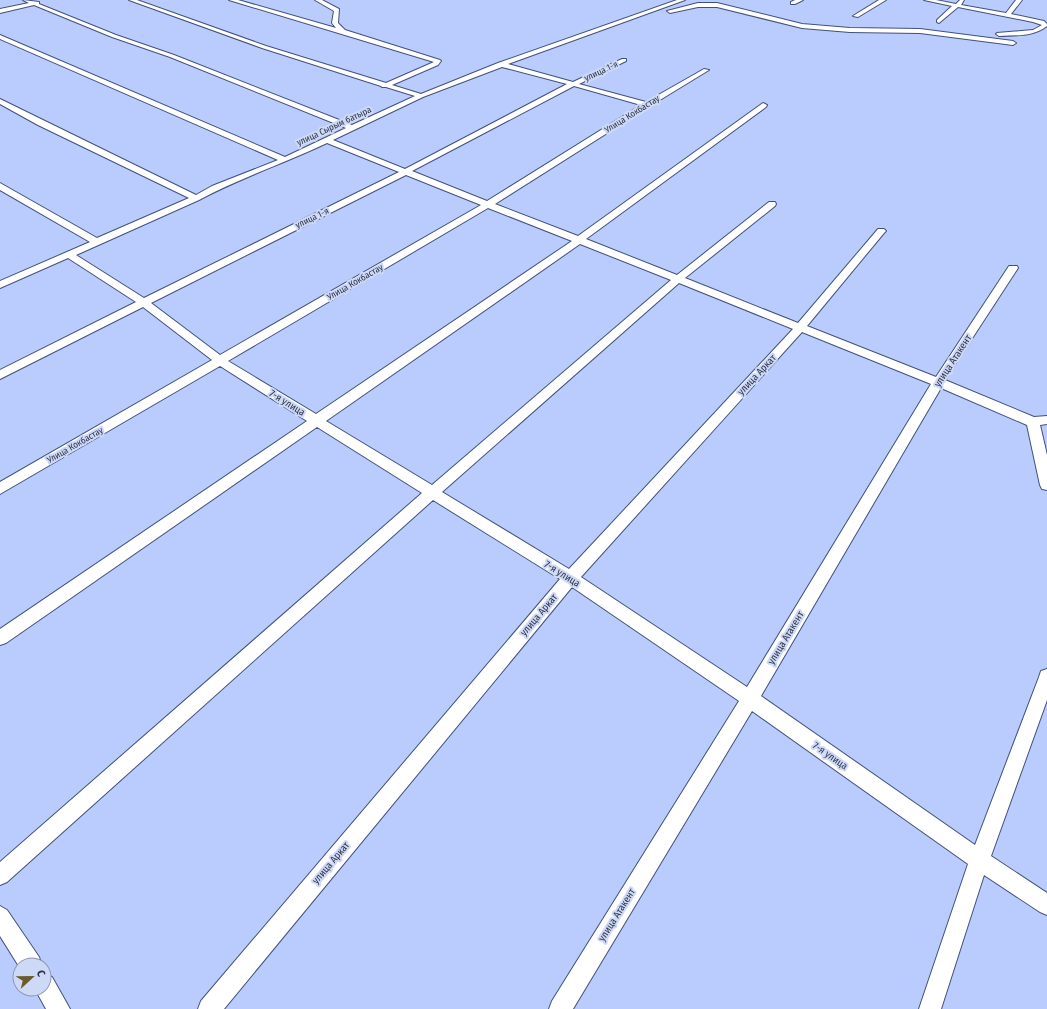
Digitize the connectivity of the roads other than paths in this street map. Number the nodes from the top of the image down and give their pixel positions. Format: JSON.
{"nodes":[{"id":1,"x":26,"y":0,"type":"edge"},
{"id":2,"x":47,"y":0,"type":"edge"},
{"id":3,"x":132,"y":0,"type":"edge"},
{"id":4,"x":232,"y":0,"type":"edge"},
{"id":5,"x":318,"y":0,"type":"edge"},
{"id":6,"x":682,"y":0,"type":"edge"},
{"id":7,"x":800,"y":0,"type":"edge"},
{"id":8,"x":883,"y":0,"type":"edge"},
{"id":9,"x":927,"y":0,"type":"edge"},
{"id":10,"x":964,"y":0,"type":"edge"},
{"id":11,"x":1019,"y":0,"type":"edge"},
{"id":12,"x":34,"y":3,"type":"junction"},
{"id":13,"x":793,"y":3,"type":"dead end"},
{"id":14,"x":956,"y":6,"type":"junction"},
{"id":15,"x":0,"y":11,"type":"edge"},
{"id":16,"x":644,"y":13,"type":"junction"},
{"id":17,"x":1008,"y":15,"type":"junction"},
{"id":18,"x":856,"y":16,"type":"dead end"},
{"id":19,"x":940,"y":21,"type":"dead end"},
{"id":20,"x":343,"y":32,"type":"junction"},
{"id":21,"x":965,"y":36,"type":"junction"},
{"id":22,"x":0,"y":37,"type":"edge"},
{"id":23,"x":1013,"y":43,"type":"dead end"},
{"id":24,"x":624,"y":60,"type":"dead end"},
{"id":25,"x":500,"y":64,"type":"junction"},
{"id":26,"x":706,"y":70,"type":"dead end"},
{"id":27,"x":573,"y":84,"type":"junction"},
{"id":28,"x":384,"y":86,"type":"junction"},
{"id":29,"x":421,"y":96,"type":"junction"},
{"id":30,"x":0,"y":101,"type":"edge"},
{"id":31,"x":647,"y":104,"type":"junction"},
{"id":32,"x":762,"y":105,"type":"dead end"},
{"id":33,"x":352,"y":128,"type":"junction"},
{"id":34,"x":325,"y":140,"type":"junction"},
{"id":35,"x":285,"y":160,"type":"junction"},
{"id":36,"x":405,"y":172,"type":"junction"},
{"id":37,"x":0,"y":186,"type":"edge"},
{"id":38,"x":196,"y":198,"type":"junction"},
{"id":39,"x":488,"y":204,"type":"junction"},
{"id":40,"x":772,"y":204,"type":"dead end"},
{"id":41,"x":881,"y":231,"type":"dead end"},
{"id":42,"x":579,"y":240,"type":"junction"},
{"id":43,"x":97,"y":242,"type":"junction"},
{"id":44,"x":69,"y":255,"type":"junction"},
{"id":45,"x":1014,"y":268,"type":"dead end"},
{"id":46,"x":678,"y":280,"type":"junction"},
{"id":47,"x":0,"y":285,"type":"edge"},
{"id":48,"x":143,"y":302,"type":"junction"},
{"id":49,"x":800,"y":328,"type":"junction"},
{"id":50,"x":220,"y":361,"type":"junction"},
{"id":51,"x":0,"y":374,"type":"edge"},
{"id":52,"x":938,"y":382,"type":"junction"},
{"id":53,"x":1047,"y":420,"type":"edge"},
{"id":54,"x":317,"y":422,"type":"junction"},
{"id":55,"x":1033,"y":422,"type":"junction"},
{"id":56,"x":1047,"y":485,"type":"edge"},
{"id":57,"x":0,"y":489,"type":"edge"},
{"id":58,"x":432,"y":493,"type":"junction"},
{"id":59,"x":570,"y":578,"type":"junction"},
{"id":60,"x":0,"y":638,"type":"edge"},
{"id":61,"x":1047,"y":677,"type":"edge"},
{"id":62,"x":750,"y":699,"type":"junction"},
{"id":63,"x":979,"y":860,"type":"junction"},
{"id":64,"x":0,"y":875,"type":"edge"},
{"id":65,"x":1047,"y":905,"type":"edge"},
{"id":66,"x":0,"y":916,"type":"edge"},
{"id":67,"x":26,"y":957,"type":"edge"},
{"id":68,"x":52,"y":997,"type":"edge"},
{"id":69,"x":59,"y":1009,"type":"edge"},
{"id":70,"x":209,"y":1009,"type":"edge"},
{"id":71,"x":560,"y":1009,"type":"edge"},
{"id":72,"x":930,"y":1009,"type":"edge"}],
"edges":[{"from":1,"to":12,"type":"street"},
{"from":2,"to":12,"type":"street"},
{"from":3,"to":28,"type":"street"},
{"from":4,"to":20,"type":"street"},
{"from":5,"to":20,"type":"street"},
{"from":6,"to":16,"type":"street","name":"улица Сырым батыра"},
{"from":7,"to":13,"type":"street"},
{"from":8,"to":18,"type":"street"},
{"from":9,"to":14,"type":"street"},
{"from":10,"to":14,"type":"street"},
{"from":11,"to":17,"type":"street"},
{"from":12,"to":15,"type":"street"},
{"from":12,"to":33,"type":"street"},
{"from":14,"to":17,"type":"street"},
{"from":14,"to":19,"type":"street"},
{"from":16,"to":21,"type":"street"},
{"from":16,"to":25,"type":"street","name":"улица Сырым батыра"},
{"from":17,"to":21,"type":"street"},
{"from":20,"to":28,"type":"street"},
{"from":21,"to":23,"type":"street"},
{"from":22,"to":35,"type":"street"},
{"from":24,"to":27,"type":"street","name":"улица 1-я"},
{"from":25,"to":27,"type":"street"},
{"from":25,"to":29,"type":"street","name":"улица Сырым батыра"},
{"from":26,"to":31,"type":"street","name":"Улица Кокбастау"},
{"from":27,"to":31,"type":"street"},
{"from":27,"to":36,"type":"street","name":"улица 1-я"},
{"from":28,"to":29,"type":"street"},
{"from":29,"to":33,"type":"street","name":"улица Сырым батыра"},
{"from":30,"to":38,"type":"street"},
{"from":31,"to":39,"type":"street","name":"Улица Кокбастау"},
{"from":32,"to":42,"type":"street"},
{"from":33,"to":34,"type":"street","name":"улица Сырым батыра"},
{"from":34,"to":35,"type":"street","name":"улица Сырым батыра"},
{"from":34,"to":36,"type":"street"},
{"from":35,"to":38,"type":"street","name":"улица Сырым батыра"},
{"from":36,"to":39,"type":"street"},
{"from":36,"to":48,"type":"street","name":"улица 1-я"},
{"from":37,"to":43,"type":"street"},
{"from":38,"to":43,"type":"street","name":"улица Сырым батыра"},
{"from":39,"to":42,"type":"street"},
{"from":39,"to":50,"type":"street","name":"Улица Кокбастау"},
{"from":40,"to":46,"type":"street"},
{"from":41,"to":49,"type":"street","name":"улица Аркат"},
{"from":42,"to":46,"type":"street"},
{"from":42,"to":54,"type":"street"},
{"from":43,"to":44,"type":"street","name":"улица Сырым батыра"},
{"from":44,"to":47,"type":"street","name":"улица Сырым батыра"},
{"from":44,"to":48,"type":"street","name":"7-я улица"},
{"from":45,"to":52,"type":"street","name":"улица Атакент"},
{"from":46,"to":49,"type":"street"},
{"from":46,"to":58,"type":"street"},
{"from":48,"to":50,"type":"street","name":"7-я улица"},
{"from":48,"to":51,"type":"street","name":"улица 1-я"},
{"from":49,"to":52,"type":"street"},
{"from":49,"to":59,"type":"street","name":"улица Аркат"},
{"from":50,"to":54,"type":"street","name":"7-я улица"},
{"from":50,"to":57,"type":"street","name":"Улица Кокбастау"},
{"from":52,"to":55,"type":"street"},
{"from":52,"to":62,"type":"street","name":"улица Атакент"},
{"from":53,"to":55,"type":"street"},
{"from":54,"to":58,"type":"street","name":"7-я улица"},
{"from":54,"to":60,"type":"street"},
{"from":55,"to":56,"type":"street"},
{"from":58,"to":59,"type":"street","name":"7-я улица"},
{"from":58,"to":64,"type":"street"},
{"from":59,"to":62,"type":"street","name":"7-я улица"},
{"from":59,"to":70,"type":"street","name":"улица Аркат"},
{"from":61,"to":63,"type":"street"},
{"from":62,"to":63,"type":"street","name":"7-я улица"},
{"from":62,"to":71,"type":"street","name":"улица Атакент"},
{"from":63,"to":65,"type":"street","name":"7-я улица"},
{"from":63,"to":72,"type":"street"},
{"from":66,"to":67,"type":"street"},
{"from":68,"to":69,"type":"street"}]}
